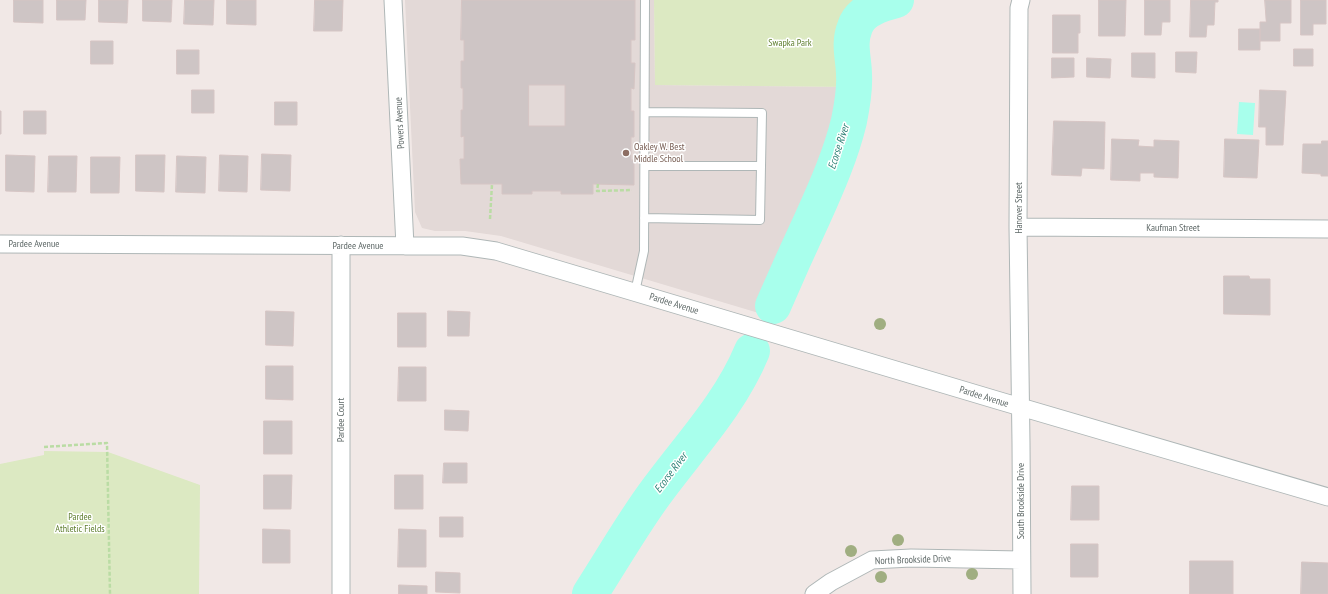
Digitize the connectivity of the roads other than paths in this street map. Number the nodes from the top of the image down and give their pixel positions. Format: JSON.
{"nodes":[{"id":1,"x":393,"y":0,"type":"edge"},
{"id":2,"x":645,"y":0,"type":"edge"},
{"id":3,"x":1020,"y":4,"type":"edge"},
{"id":4,"x":645,"y":112,"type":"junction"},
{"id":5,"x":644,"y":166,"type":"junction"},
{"id":6,"x":761,"y":166,"type":"junction"},
{"id":7,"x":644,"y":218,"type":"junction"},
{"id":8,"x":1018,"y":227,"type":"junction"},
{"id":9,"x":1328,"y":229,"type":"edge"},
{"id":10,"x":0,"y":244,"type":"edge"},
{"id":11,"x":341,"y":246,"type":"junction"},
{"id":12,"x":405,"y":246,"type":"junction"},
{"id":13,"x":634,"y":292,"type":"junction"},
{"id":14,"x":1021,"y":408,"type":"junction"},
{"id":15,"x":1328,"y":497,"type":"edge"},
{"id":16,"x":1021,"y":560,"type":"junction"},
{"id":17,"x":341,"y":594,"type":"edge"},
{"id":18,"x":814,"y":594,"type":"edge"},
{"id":19,"x":1022,"y":594,"type":"edge"}],
"edges":[{"from":1,"to":12,"type":"street","name":"Powers Avenue"},
{"from":2,"to":4,"type":"lane"},
{"from":3,"to":8,"type":"street","name":"Hanover Street"},
{"from":4,"to":5,"type":"lane"},
{"from":4,"to":6,"type":"lane"},
{"from":5,"to":6,"type":"lane"},
{"from":5,"to":7,"type":"lane"},
{"from":6,"to":7,"type":"lane"},
{"from":7,"to":13,"type":"lane"},
{"from":8,"to":9,"type":"street","name":"Kaufman Street"},
{"from":8,"to":14,"type":"street","name":"Hanover Street"},
{"from":10,"to":11,"type":"street","name":"Pardee Avenue"},
{"from":11,"to":12,"type":"street","name":"Pardee Avenue"},
{"from":11,"to":17,"type":"street","name":"Pardee Court"},
{"from":12,"to":13,"type":"street","name":"Pardee Avenue"},
{"from":13,"to":14,"type":"street","name":"Pardee Avenue"},
{"from":14,"to":15,"type":"street","name":"Pardee Avenue"},
{"from":14,"to":16,"type":"street","name":"South Brookside Drive"},
{"from":16,"to":18,"type":"street","name":"North Brookside Drive"},
{"from":16,"to":19,"type":"street","name":"South Brookside Drive"}]}
